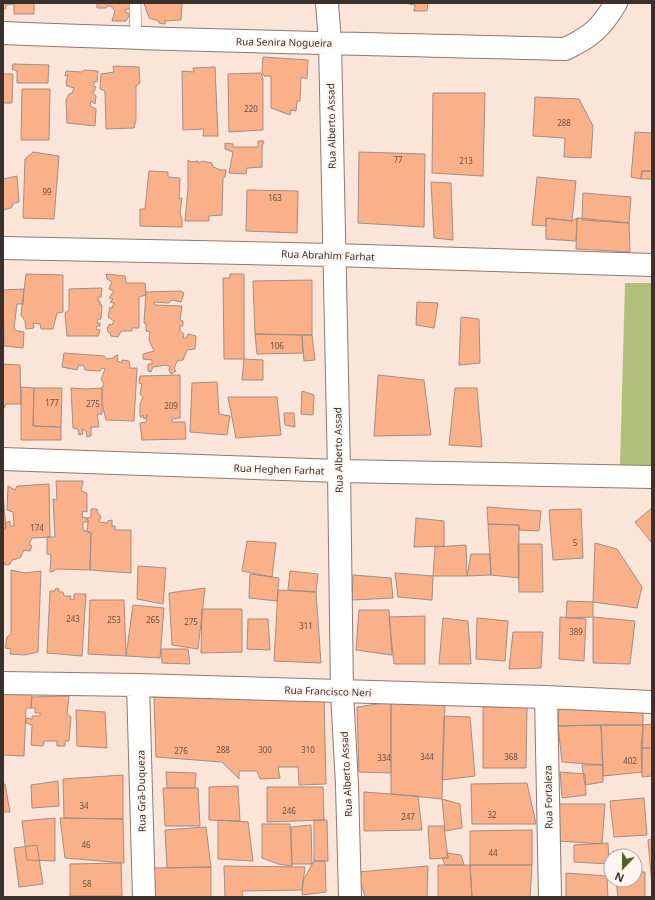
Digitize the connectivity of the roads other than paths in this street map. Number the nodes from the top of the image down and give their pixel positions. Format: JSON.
{"nodes":[{"id":1,"x":135,"y":3,"type":"edge"},
{"id":2,"x":327,"y":3,"type":"edge"},
{"id":3,"x":616,"y":3,"type":"edge"},
{"id":4,"x":3,"y":33,"type":"edge"},
{"id":5,"x":136,"y":39,"type":"junction"},
{"id":6,"x":330,"y":42,"type":"junction"},
{"id":7,"x":3,"y":248,"type":"edge"},
{"id":8,"x":333,"y":255,"type":"junction"},
{"id":9,"x":652,"y":266,"type":"edge"},
{"id":10,"x":3,"y":459,"type":"edge"},
{"id":11,"x":339,"y":471,"type":"junction"},
{"id":12,"x":652,"y":477,"type":"edge"},
{"id":13,"x":3,"y":683,"type":"edge"},
{"id":14,"x":138,"y":685,"type":"junction"},
{"id":15,"x":342,"y":692,"type":"junction"},
{"id":16,"x":546,"y":697,"type":"junction"},
{"id":17,"x":652,"y":702,"type":"edge"},
{"id":18,"x":144,"y":897,"type":"edge"},
{"id":19,"x":350,"y":897,"type":"edge"},
{"id":20,"x":550,"y":897,"type":"edge"}],
"edges":[{"from":1,"to":5,"type":"lane"},
{"from":2,"to":6,"type":"street","name":"Rua Alberto Assad"},
{"from":3,"to":6,"type":"street","name":"Rua Senira Nogueira"},
{"from":4,"to":5,"type":"street","name":"Rua Senira Nogueira"},
{"from":5,"to":6,"type":"street","name":"Rua Senira Nogueira"},
{"from":6,"to":8,"type":"street","name":"Rua Alberto Assad"},
{"from":7,"to":8,"type":"street","name":"Rua Abrahim Farhat"},
{"from":8,"to":9,"type":"street","name":"Rua Abrahim Farhat"},
{"from":8,"to":11,"type":"street","name":"Rua Alberto Assad"},
{"from":10,"to":11,"type":"street","name":"Rua Heghen Farhat"},
{"from":11,"to":12,"type":"street","name":"Rua Heghen Farhat"},
{"from":11,"to":15,"type":"street","name":"Rua Alberto Assad"},
{"from":13,"to":14,"type":"street","name":"Rua Francisco Neri"},
{"from":14,"to":15,"type":"street","name":"Rua Francisco Neri"},
{"from":14,"to":18,"type":"street","name":"Rua Grã-Duqueza"},
{"from":15,"to":16,"type":"street","name":"Rua Francisco Neri"},
{"from":15,"to":19,"type":"street","name":"Rua Alberto Assad"},
{"from":16,"to":17,"type":"street","name":"Rua Francisco Neri"},
{"from":16,"to":20,"type":"street","name":"Rua Fortaleza"}]}
